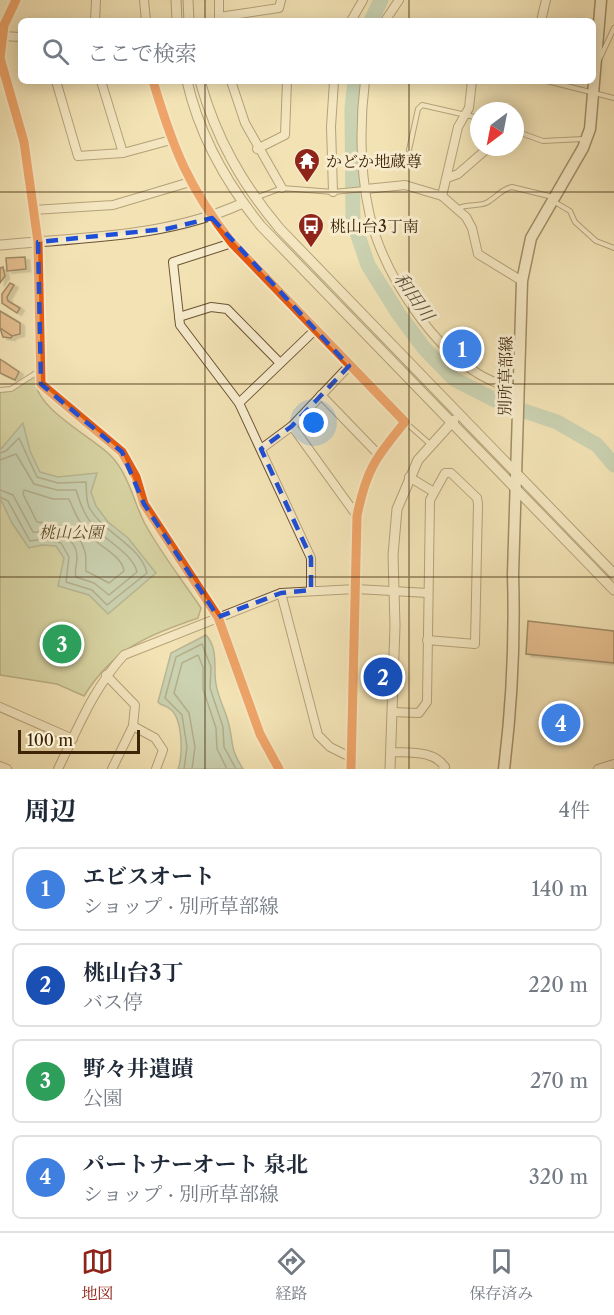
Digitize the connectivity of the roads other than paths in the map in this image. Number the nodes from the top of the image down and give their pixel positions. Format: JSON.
{"nodes":[{"id":1,"x":16,"y":0,"type":"edge"},
{"id":2,"x":96,"y":0,"type":"edge"},
{"id":3,"x":144,"y":0,"type":"edge"},
{"id":4,"x":176,"y":0,"type":"edge"},
{"id":5,"x":188,"y":0,"type":"edge"},
{"id":6,"x":219,"y":0,"type":"edge"},
{"id":7,"x":281,"y":0,"type":"edge"},
{"id":8,"x":363,"y":0,"type":"edge"},
{"id":9,"x":399,"y":0,"type":"edge"},
{"id":10,"x":546,"y":0,"type":"edge"},
{"id":11,"x":601,"y":0,"type":"edge"},
{"id":12,"x":95,"y":18,"type":"edge"},
{"id":13,"x":146,"y":18,"type":"edge"},
{"id":14,"x":177,"y":18,"type":"edge"},
{"id":15,"x":189,"y":18,"type":"edge"},
{"id":16,"x":219,"y":18,"type":"edge"},
{"id":17,"x":224,"y":18,"type":"edge"},
{"id":18,"x":353,"y":18,"type":"edge"},
{"id":19,"x":387,"y":18,"type":"edge"},
{"id":20,"x":543,"y":18,"type":"edge"},
{"id":21,"x":614,"y":28,"type":"edge"},
{"id":22,"x":2,"y":36,"type":"junction"},
{"id":23,"x":18,"y":36,"type":"edge"},
{"id":24,"x":596,"y":55,"type":"edge"},
{"id":25,"x":596,"y":65,"type":"edge"},
{"id":26,"x":57,"y":84,"type":"edge"},
{"id":27,"x":102,"y":84,"type":"edge"},
{"id":28,"x":154,"y":84,"type":"edge"},
{"id":29,"x":188,"y":84,"type":"edge"},
{"id":30,"x":201,"y":84,"type":"edge"},
{"id":31,"x":232,"y":84,"type":"edge"},
{"id":32,"x":286,"y":84,"type":"edge"},
{"id":33,"x":334,"y":84,"type":"edge"},
{"id":34,"x":365,"y":84,"type":"edge"},
{"id":35,"x":472,"y":84,"type":"edge"},
{"id":36,"x":560,"y":84,"type":"edge"},
{"id":37,"x":594,"y":84,"type":"edge"},
{"id":38,"x":593,"y":92,"type":"junction"},
{"id":39,"x":614,"y":98,"type":"edge"},
{"id":40,"x":466,"y":113,"type":"junction"},
{"id":41,"x":470,"y":115,"type":"edge"},
{"id":42,"x":524,"y":134,"type":"edge"},
{"id":43,"x":587,"y":140,"type":"junction"},
{"id":44,"x":171,"y":141,"type":"junction"},
{"id":45,"x":257,"y":149,"type":"junction"},
{"id":46,"x":409,"y":150,"type":"dead end"},
{"id":47,"x":123,"y":153,"type":"junction"},
{"id":48,"x":479,"y":156,"type":"edge"},
{"id":49,"x":447,"y":178,"type":"junction"},
{"id":50,"x":190,"y":182,"type":"junction"},
{"id":51,"x":282,"y":188,"type":"junction"},
{"id":52,"x":366,"y":189,"type":"junction"},
{"id":53,"x":335,"y":192,"type":"junction"},
{"id":54,"x":442,"y":196,"type":"junction"},
{"id":55,"x":254,"y":199,"type":"junction"},
{"id":56,"x":553,"y":199,"type":"junction"},
{"id":57,"x":243,"y":203,"type":"junction"},
{"id":58,"x":457,"y":209,"type":"junction"},
{"id":59,"x":33,"y":210,"type":"junction"},
{"id":60,"x":212,"y":218,"type":"junction"},
{"id":61,"x":38,"y":242,"type":"junction"},
{"id":62,"x":232,"y":243,"type":"junction"},
{"id":63,"x":0,"y":245,"type":"edge"},
{"id":64,"x":614,"y":248,"type":"edge"},
{"id":65,"x":522,"y":281,"type":"junction"},
{"id":66,"x":179,"y":317,"type":"junction"},
{"id":67,"x":315,"y":330,"type":"junction"},
{"id":68,"x":280,"y":363,"type":"junction"},
{"id":69,"x":349,"y":366,"type":"junction"},
{"id":70,"x":40,"y":371,"type":"junction"},
{"id":71,"x":0,"y":390,"type":"edge"},
{"id":72,"x":519,"y":394,"type":"junction"},
{"id":73,"x":321,"y":395,"type":"junction"},
{"id":74,"x":238,"y":403,"type":"junction"},
{"id":75,"x":459,"y":414,"type":"junction"},
{"id":76,"x":405,"y":422,"type":"junction"},
{"id":77,"x":451,"y":423,"type":"junction"},
{"id":78,"x":292,"y":426,"type":"junction"},
{"id":79,"x":430,"y":445,"type":"junction"},
{"id":80,"x":261,"y":448,"type":"junction"},
{"id":81,"x":378,"y":454,"type":"junction"},
{"id":82,"x":516,"y":473,"type":"junction"},
{"id":83,"x":409,"y":477,"type":"junction"},
{"id":84,"x":515,"y":489,"type":"junction"},
{"id":85,"x":434,"y":492,"type":"junction"},
{"id":86,"x":357,"y":516,"type":"junction"},
{"id":87,"x":614,"y":573,"type":"edge"},
{"id":88,"x":356,"y":589,"type":"junction"},
{"id":89,"x":311,"y":590,"type":"junction"},
{"id":90,"x":614,"y":590,"type":"edge"},
{"id":91,"x":394,"y":591,"type":"junction"},
{"id":92,"x":428,"y":592,"type":"junction"},
{"id":93,"x":281,"y":593,"type":"junction"},
{"id":94,"x":218,"y":617,"type":"junction"},
{"id":95,"x":427,"y":640,"type":"junction"},
{"id":96,"x":106,"y":675,"type":"junction"},
{"id":97,"x":0,"y":706,"type":"edge"},
{"id":98,"x":392,"y":712,"type":"junction"},
{"id":99,"x":133,"y":726,"type":"junction"},
{"id":100,"x":73,"y":739,"type":"junction"},
{"id":101,"x":391,"y":752,"type":"junction"},
{"id":102,"x":352,"y":758,"type":"junction"},
{"id":103,"x":614,"y":764,"type":"edge"},
{"id":104,"x":0,"y":766,"type":"edge"},
{"id":105,"x":445,"y":768,"type":"edge"},
{"id":106,"x":7,"y":769,"type":"edge"},
{"id":107,"x":58,"y":769,"type":"edge"},
{"id":108,"x":112,"y":769,"type":"edge"},
{"id":109,"x":156,"y":769,"type":"edge"},
{"id":110,"x":279,"y":769,"type":"edge"},
{"id":111,"x":351,"y":769,"type":"edge"},
{"id":112,"x":390,"y":769,"type":"edge"},
{"id":113,"x":504,"y":769,"type":"edge"},
{"id":114,"x":598,"y":769,"type":"edge"}],
"edges":[{"from":1,"to":22,"type":"street"},
{"from":2,"to":12,"type":"street"},
{"from":3,"to":13,"type":"street"},
{"from":4,"to":14,"type":"street"},
{"from":5,"to":15,"type":"street"},
{"from":6,"to":16,"type":"street"},
{"from":7,"to":17,"type":"street"},
{"from":8,"to":18,"type":"street"},
{"from":9,"to":19,"type":"street"},
{"from":10,"to":20,"type":"street"},
{"from":11,"to":24,"type":"main road","name":"別所草部線"},
{"from":21,"to":25,"type":"lane"},
{"from":22,"to":23,"type":"street"},
{"from":22,"to":59,"type":"street"},
{"from":26,"to":47,"type":"street"},
{"from":27,"to":47,"type":"street"},
{"from":28,"to":44,"type":"street"},
{"from":29,"to":57,"type":"street"},
{"from":30,"to":55,"type":"street"},
{"from":31,"to":45,"type":"street"},
{"from":32,"to":45,"type":"street"},
{"from":33,"to":53,"type":"street"},
{"from":34,"to":52,"type":"street"},
{"from":35,"to":40,"type":"street"},
{"from":36,"to":38,"type":"lane"},
{"from":37,"to":38,"type":"main road","name":"別所草部線"},
{"from":38,"to":39,"type":"lane"},
{"from":38,"to":43,"type":"main road","name":"別所草部線"},
{"from":40,"to":41,"type":"lane"},
{"from":40,"to":46,"type":"lane"},
{"from":40,"to":49,"type":"street"},
{"from":42,"to":43,"type":"lane"},
{"from":43,"to":56,"type":"main road","name":"別所草部線"},
{"from":44,"to":47,"type":"street"},
{"from":44,"to":50,"type":"street"},
{"from":45,"to":51,"type":"street"},
{"from":48,"to":49,"type":"street"},
{"from":49,"to":54,"type":"street"},
{"from":50,"to":59,"type":"street"},
{"from":50,"to":60,"type":"street"},
{"from":51,"to":53,"type":"lane"},
{"from":51,"to":55,"type":"lane"},
{"from":52,"to":53,"type":"lane"},
{"from":52,"to":54,"type":"street"},
{"from":52,"to":72,"type":"street"},
{"from":54,"to":58,"type":"street"},
{"from":55,"to":57,"type":"street"},
{"from":55,"to":75,"type":"street"},
{"from":56,"to":58,"type":"lane"},
{"from":56,"to":64,"type":"lane"},
{"from":56,"to":65,"type":"main road","name":"別所草部線"},
{"from":57,"to":60,"type":"street"},
{"from":57,"to":77,"type":"street"},
{"from":58,"to":65,"type":"street"},
{"from":59,"to":61,"type":"street"},
{"from":60,"to":61,"type":"street"},
{"from":60,"to":62,"type":"street"},
{"from":61,"to":63,"type":"street"},
{"from":61,"to":70,"type":"street"},
{"from":62,"to":66,"type":"street"},
{"from":62,"to":67,"type":"street"},
{"from":65,"to":72,"type":"main road","name":"別所草部線"},
{"from":66,"to":68,"type":"street"},
{"from":66,"to":74,"type":"street"},
{"from":67,"to":68,"type":"street"},
{"from":67,"to":69,"type":"street"},
{"from":68,"to":74,"type":"street"},
{"from":69,"to":73,"type":"street"},
{"from":69,"to":76,"type":"street"},
{"from":70,"to":71,"type":"lane"},
{"from":70,"to":94,"type":"street"},
{"from":72,"to":82,"type":"main road","name":"別所草部線"},
{"from":73,"to":78,"type":"street"},
{"from":73,"to":81,"type":"street"},
{"from":74,"to":80,"type":"street"},
{"from":75,"to":77,"type":"street"},
{"from":75,"to":82,"type":"street"},
{"from":76,"to":79,"type":"lane"},
{"from":76,"to":81,"type":"street"},
{"from":77,"to":79,"type":"street"},
{"from":77,"to":84,"type":"street"},
{"from":78,"to":80,"type":"street"},
{"from":78,"to":86,"type":"street"},
{"from":79,"to":83,"type":"street"},
{"from":80,"to":89,"type":"street"},
{"from":81,"to":86,"type":"street"},
{"from":82,"to":84,"type":"main road","name":"別所草部線"},
{"from":82,"to":87,"type":"street"},
{"from":83,"to":85,"type":"street"},
{"from":83,"to":91,"type":"street"},
{"from":84,"to":90,"type":"street"},
{"from":84,"to":113,"type":"main road","name":"別所草部線"},
{"from":85,"to":92,"type":"street"},
{"from":85,"to":95,"type":"street"},
{"from":86,"to":88,"type":"street"},
{"from":88,"to":89,"type":"street"},
{"from":88,"to":91,"type":"street"},
{"from":88,"to":102,"type":"street"},
{"from":89,"to":93,"type":"street"},
{"from":91,"to":92,"type":"street"},
{"from":91,"to":98,"type":"street"},
{"from":92,"to":95,"type":"street"},
{"from":93,"to":94,"type":"street"},
{"from":93,"to":102,"type":"street"},
{"from":94,"to":96,"type":"street"},
{"from":94,"to":110,"type":"street"},
{"from":95,"to":98,"type":"street"},
{"from":96,"to":99,"type":"street"},
{"from":96,"to":100,"type":"street"},
{"from":97,"to":100,"type":"street"},
{"from":98,"to":101,"type":"street"},
{"from":99,"to":108,"type":"street"},
{"from":99,"to":109,"type":"street"},
{"from":100,"to":107,"type":"street"},
{"from":101,"to":105,"type":"street"},
{"from":101,"to":112,"type":"street"},
{"from":102,"to":111,"type":"street"},
{"from":103,"to":114,"type":"street"},
{"from":104,"to":106,"type":"street"}]}
